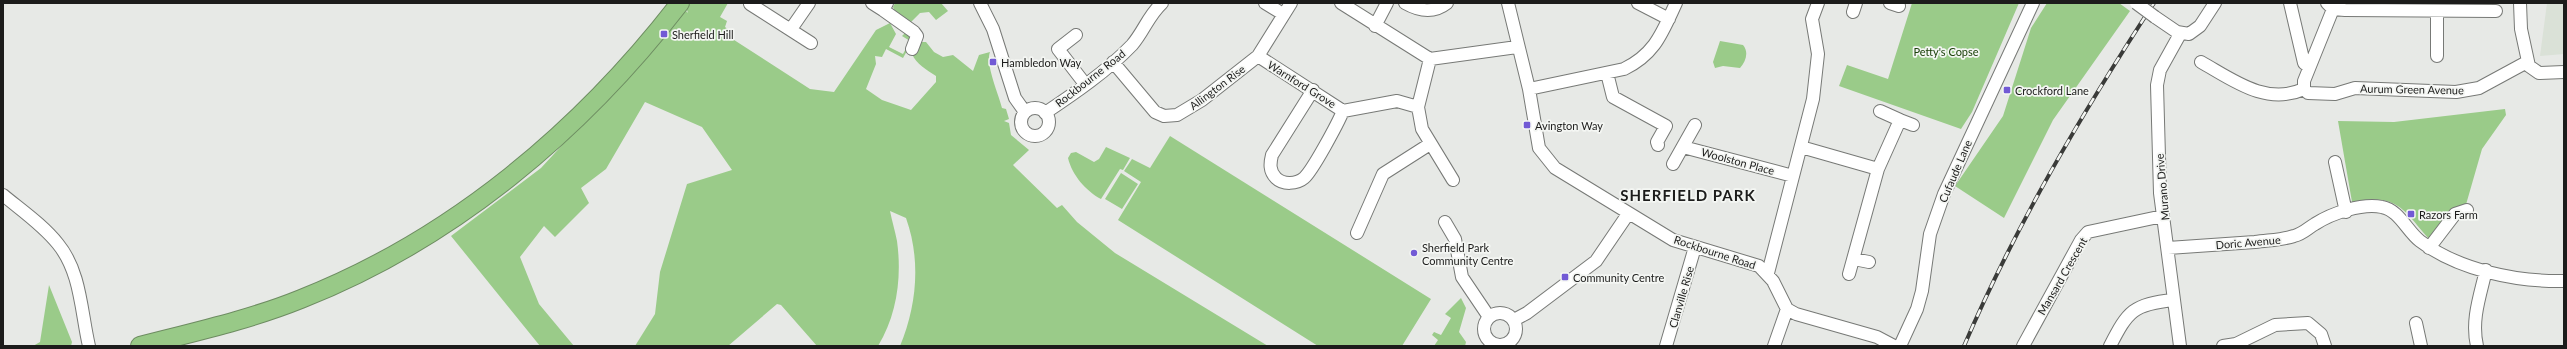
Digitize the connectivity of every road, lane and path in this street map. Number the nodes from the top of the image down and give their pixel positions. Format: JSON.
{"nodes":[{"id":1,"x":680,"y":3,"type":"edge"},
{"id":2,"x":809,"y":3,"type":"edge"},
{"id":3,"x":872,"y":3,"type":"edge"},
{"id":4,"x":980,"y":3,"type":"edge"},
{"id":5,"x":1265,"y":3,"type":"edge"},
{"id":6,"x":1291,"y":3,"type":"edge"},
{"id":7,"x":1341,"y":3,"type":"edge"},
{"id":8,"x":1387,"y":3,"type":"edge"},
{"id":9,"x":1405,"y":3,"type":"edge"},
{"id":10,"x":1447,"y":3,"type":"edge"},
{"id":11,"x":1508,"y":3,"type":"edge"},
{"id":12,"x":1638,"y":3,"type":"edge"},
{"id":13,"x":1676,"y":3,"type":"edge"},
{"id":14,"x":1818,"y":3,"type":"edge"},
{"id":15,"x":2034,"y":3,"type":"edge"},
{"id":16,"x":2136,"y":3,"type":"edge"},
{"id":17,"x":2215,"y":3,"type":"edge"},
{"id":18,"x":2290,"y":3,"type":"edge"},
{"id":19,"x":2520,"y":3,"type":"edge"},
{"id":20,"x":750,"y":4,"type":"edge"},
{"id":21,"x":1154,"y":6,"type":"edge"},
{"id":22,"x":2330,"y":6,"type":"edge"},
{"id":23,"x":885,"y":7,"type":"edge"},
{"id":24,"x":2404,"y":7,"type":"edge"},
{"id":25,"x":2437,"y":11,"type":"junction"},
{"id":26,"x":2496,"y":11,"type":"dead end"},
{"id":27,"x":1283,"y":14,"type":"junction"},
{"id":28,"x":1669,"y":19,"type":"junction"},
{"id":29,"x":1376,"y":26,"type":"junction"},
{"id":30,"x":791,"y":29,"type":"junction"},
{"id":31,"x":2180,"y":34,"type":"junction"},
{"id":32,"x":1076,"y":35,"type":"dead end"},
{"id":33,"x":811,"y":43,"type":"dead end"},
{"id":34,"x":1517,"y":47,"type":"junction"},
{"id":35,"x":912,"y":49,"type":"dead end"},
{"id":36,"x":1258,"y":56,"type":"junction"},
{"id":37,"x":2437,"y":56,"type":"dead end"},
{"id":38,"x":1430,"y":60,"type":"junction"},
{"id":39,"x":1113,"y":62,"type":"junction"},
{"id":40,"x":2201,"y":62,"type":"dead end"},
{"id":41,"x":2527,"y":62,"type":"junction"},
{"id":42,"x":2309,"y":67,"type":"junction"},
{"id":43,"x":2564,"y":72,"type":"edge"},
{"id":44,"x":1607,"y":73,"type":"junction"},
{"id":45,"x":1085,"y":84,"type":"junction"},
{"id":46,"x":1528,"y":89,"type":"junction"},
{"id":47,"x":2304,"y":89,"type":"junction"},
{"id":48,"x":1313,"y":90,"type":"junction"},
{"id":49,"x":1418,"y":107,"type":"junction"},
{"id":50,"x":1343,"y":110,"type":"junction"},
{"id":51,"x":1880,"y":111,"type":"dead end"},
{"id":52,"x":1025,"y":112,"type":"junction"},
{"id":53,"x":1045,"y":113,"type":"junction"},
{"id":54,"x":1900,"y":120,"type":"junction"},
{"id":55,"x":1695,"y":125,"type":"dead end"},
{"id":56,"x":1913,"y":125,"type":"dead end"},
{"id":57,"x":1430,"y":144,"type":"junction"},
{"id":58,"x":1658,"y":145,"type":"dead end"},
{"id":59,"x":1683,"y":147,"type":"junction"},
{"id":60,"x":1801,"y":147,"type":"junction"},
{"id":61,"x":2335,"y":162,"type":"dead end"},
{"id":62,"x":1673,"y":164,"type":"dead end"},
{"id":63,"x":1878,"y":169,"type":"junction"},
{"id":64,"x":1793,"y":176,"type":"junction"},
{"id":65,"x":1453,"y":180,"type":"dead end"},
{"id":66,"x":3,"y":195,"type":"edge"},
{"id":67,"x":2467,"y":210,"type":"dead end"},
{"id":68,"x":2346,"y":212,"type":"junction"},
{"id":69,"x":1628,"y":214,"type":"junction"},
{"id":70,"x":2164,"y":216,"type":"junction"},
{"id":71,"x":1445,"y":222,"type":"dead end"},
{"id":72,"x":1357,"y":233,"type":"dead end"},
{"id":73,"x":1695,"y":247,"type":"junction"},
{"id":74,"x":2168,"y":248,"type":"junction"},
{"id":75,"x":2429,"y":248,"type":"junction"},
{"id":76,"x":1854,"y":259,"type":"junction"},
{"id":77,"x":1869,"y":262,"type":"dead end"},
{"id":78,"x":2486,"y":270,"type":"junction"},
{"id":79,"x":1768,"y":273,"type":"junction"},
{"id":80,"x":1849,"y":274,"type":"dead end"},
{"id":81,"x":2564,"y":281,"type":"edge"},
{"id":82,"x":2174,"y":300,"type":"junction"},
{"id":83,"x":1787,"y":309,"type":"junction"},
{"id":84,"x":1489,"y":317,"type":"junction"},
{"id":85,"x":1514,"y":320,"type":"junction"},
{"id":86,"x":2416,"y":323,"type":"dead end"},
{"id":87,"x":1516,"y":343,"type":"edge"},
{"id":88,"x":1670,"y":345,"type":"edge"},
{"id":89,"x":89,"y":346,"type":"edge"},
{"id":90,"x":140,"y":346,"type":"edge"},
{"id":91,"x":1774,"y":346,"type":"edge"},
{"id":92,"x":1894,"y":346,"type":"edge"},
{"id":93,"x":1900,"y":346,"type":"edge"},
{"id":94,"x":2023,"y":346,"type":"edge"},
{"id":95,"x":2110,"y":346,"type":"edge"},
{"id":96,"x":2180,"y":346,"type":"edge"},
{"id":97,"x":2223,"y":346,"type":"edge"},
{"id":98,"x":2325,"y":346,"type":"edge"},
{"id":99,"x":2421,"y":346,"type":"edge"},
{"id":100,"x":2477,"y":346,"type":"edge"}],
"edges":[{"from":1,"to":90,"type":"highway"},
{"from":2,"to":30,"type":"street"},
{"from":3,"to":23,"type":"street"},
{"from":4,"to":52,"type":"street"},
{"from":5,"to":27,"type":"street"},
{"from":6,"to":27,"type":"street","name":"Allington Rise"},
{"from":7,"to":29,"type":"street"},
{"from":8,"to":29,"type":"street"},
{"from":9,"to":10,"type":"street"},
{"from":11,"to":34,"type":"street","name":"Rockbourne Road"},
{"from":12,"to":28,"type":"street"},
{"from":13,"to":28,"type":"street"},
{"from":14,"to":60,"type":"street"},
{"from":15,"to":93,"type":"street","name":"Cufaude Lane"},
{"from":16,"to":31,"type":"street","bridge":true},
{"from":17,"to":31,"type":"street"},
{"from":18,"to":42,"type":"street"},
{"from":19,"to":41,"type":"street"},
{"from":20,"to":30,"type":"street"},
{"from":21,"to":39,"type":"street","name":"Rockbourne Road"},
{"from":22,"to":24,"type":"street"},
{"from":22,"to":42,"type":"street"},
{"from":23,"to":35,"type":"street"},
{"from":24,"to":25,"type":"street"},
{"from":25,"to":26,"type":"street"},
{"from":25,"to":37,"type":"street"},
{"from":27,"to":36,"type":"street","name":"Allington Rise"},
{"from":28,"to":44,"type":"street"},
{"from":29,"to":38,"type":"street"},
{"from":30,"to":33,"type":"street"},
{"from":31,"to":70,"type":"street","name":"Murano Drive"},
{"from":32,"to":45,"type":"street"},
{"from":34,"to":38,"type":"street"},
{"from":34,"to":46,"type":"street","name":"Rockbourne Road"},
{"from":36,"to":39,"type":"street","name":"Allington Rise"},
{"from":36,"to":48,"type":"street","name":"Warnford Grove"},
{"from":38,"to":49,"type":"street"},
{"from":39,"to":45,"type":"street","name":"Rockbourne Road"},
{"from":40,"to":47,"type":"street"},
{"from":41,"to":43,"type":"street"},
{"from":41,"to":47,"type":"street","name":"Aurum Green Avenue"},
{"from":42,"to":47,"type":"street"},
{"from":44,"to":46,"type":"street"},
{"from":44,"to":58,"type":"street"},
{"from":45,"to":53,"type":"street","name":"Rockbourne Road"},
{"from":46,"to":69,"type":"street","name":"Rockbourne Road"},
{"from":48,"to":50,"type":"street","name":"Warnford Grove"},
{"from":48,"to":50,"type":"street"},
{"from":49,"to":50,"type":"street","name":"Warnford Grove"},
{"from":49,"to":57,"type":"street"},
{"from":51,"to":54,"type":"street"},
{"from":52,"to":53,"type":"street"},
{"from":52,"to":53,"type":"street"},
{"from":54,"to":56,"type":"street"},
{"from":54,"to":63,"type":"street"},
{"from":55,"to":59,"type":"street"},
{"from":57,"to":65,"type":"street"},
{"from":57,"to":72,"type":"street"},
{"from":59,"to":62,"type":"street"},
{"from":59,"to":64,"type":"street","name":"Woolston Place"},
{"from":60,"to":63,"type":"street"},
{"from":60,"to":64,"type":"street"},
{"from":61,"to":68,"type":"street"},
{"from":63,"to":76,"type":"street"},
{"from":64,"to":79,"type":"street"},
{"from":66,"to":89,"type":"street"},
{"from":67,"to":75,"type":"street"},
{"from":68,"to":74,"type":"street","name":"Doric Avenue"},
{"from":68,"to":75,"type":"street","name":"Doric Avenue"},
{"from":69,"to":73,"type":"street","name":"Rockbourne Road"},
{"from":69,"to":85,"type":"street"},
{"from":70,"to":74,"type":"street","name":"Murano Drive"},
{"from":70,"to":94,"type":"street","name":"Mansard Crescent"},
{"from":71,"to":84,"type":"street"},
{"from":73,"to":79,"type":"street","name":"Rockbourne Road"},
{"from":73,"to":88,"type":"street","name":"Clanville Rise"},
{"from":74,"to":82,"type":"street","name":"Murano Drive"},
{"from":75,"to":78,"type":"street","name":"Doric Avenue"},
{"from":76,"to":77,"type":"street"},
{"from":76,"to":80,"type":"street"},
{"from":78,"to":81,"type":"street","name":"Doric Avenue"},
{"from":78,"to":100,"type":"street"},
{"from":79,"to":83,"type":"street","name":"Rockbourne Road"},
{"from":82,"to":95,"type":"street"},
{"from":82,"to":96,"type":"street","name":"Murano Drive"},
{"from":83,"to":91,"type":"street"},
{"from":83,"to":92,"type":"street"},
{"from":84,"to":85,"type":"street"},
{"from":84,"to":87,"type":"street"},
{"from":85,"to":87,"type":"street"},
{"from":86,"to":99,"type":"street"},
{"from":97,"to":98,"type":"street"}]}
